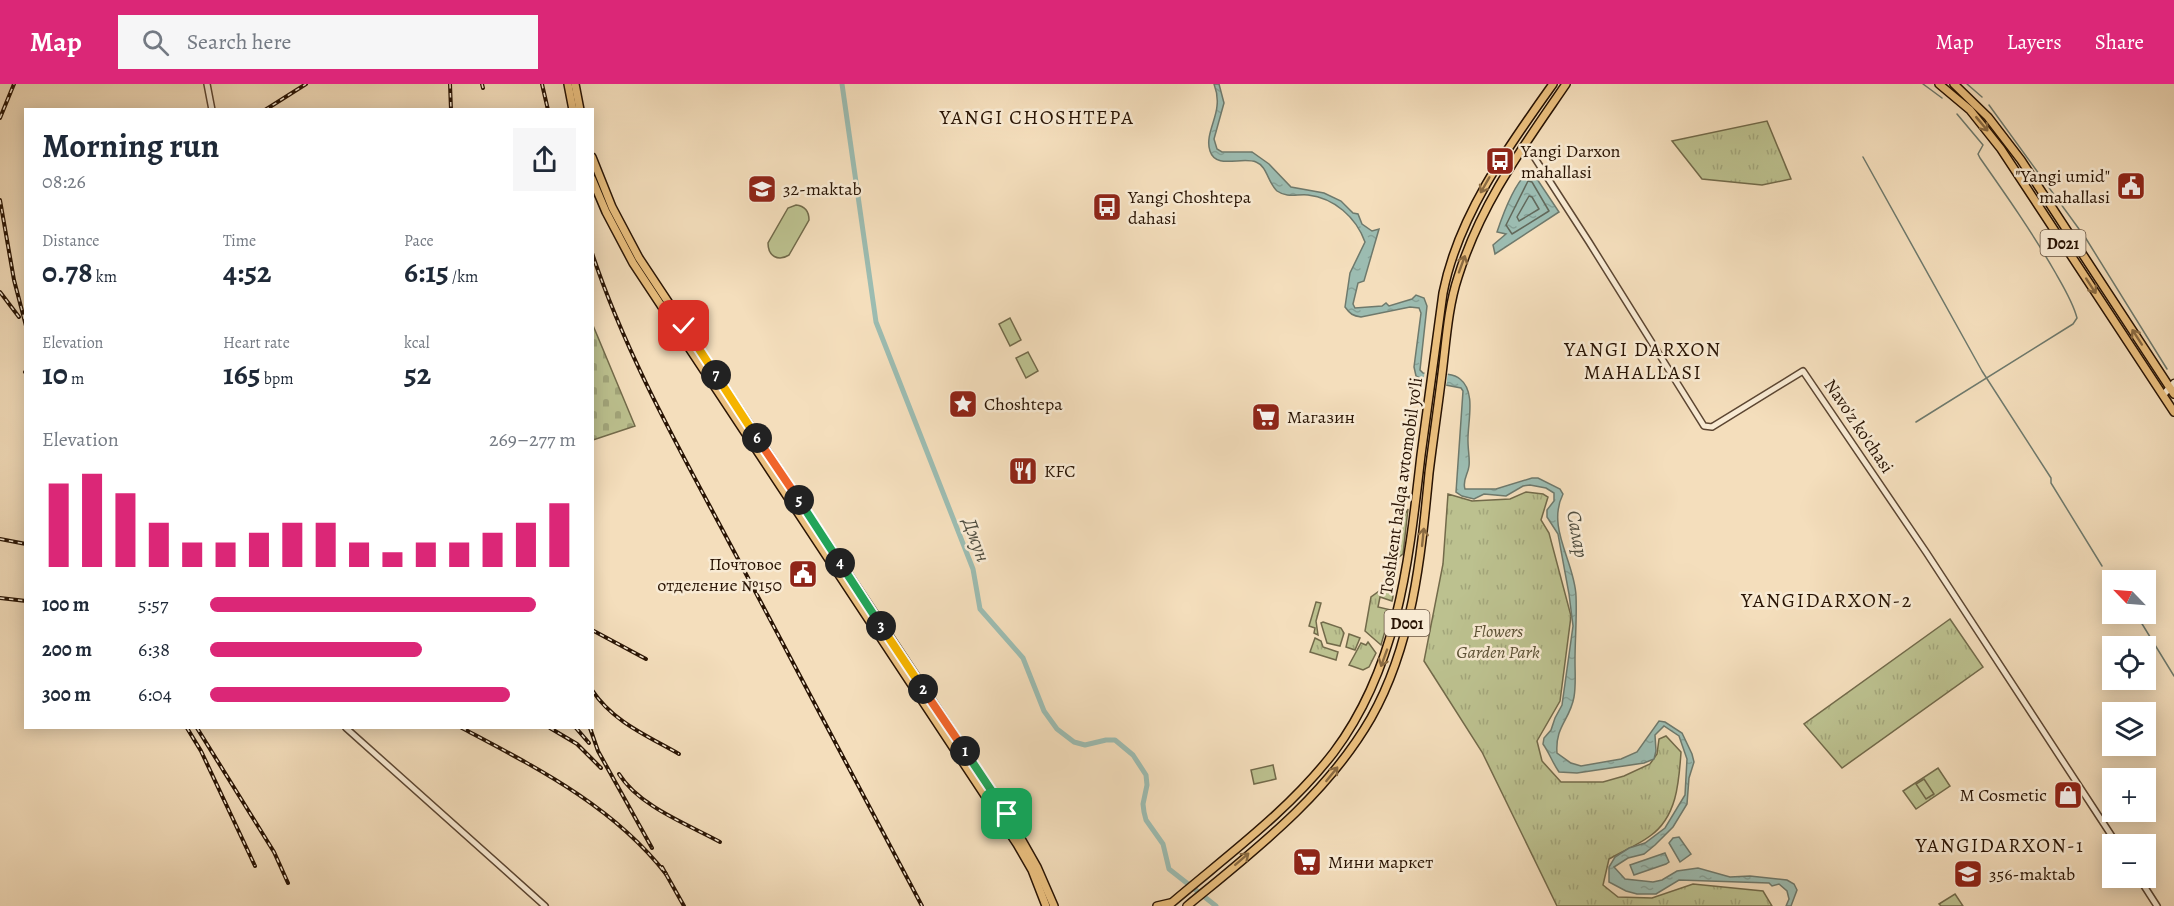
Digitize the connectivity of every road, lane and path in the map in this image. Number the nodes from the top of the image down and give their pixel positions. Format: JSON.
{"nodes":[{"id":1,"x":207,"y":84,"type":"edge"},
{"id":2,"x":568,"y":84,"type":"edge"},
{"id":3,"x":575,"y":84,"type":"edge"},
{"id":4,"x":1553,"y":84,"type":"edge"},
{"id":5,"x":1566,"y":84,"type":"edge"},
{"id":6,"x":1940,"y":84,"type":"edge"},
{"id":7,"x":1954,"y":84,"type":"edge"},
{"id":8,"x":212,"y":108,"type":"edge"},
{"id":9,"x":573,"y":108,"type":"edge"},
{"id":10,"x":580,"y":108,"type":"edge"},
{"id":11,"x":1525,"y":143,"type":"junction"},
{"id":12,"x":594,"y":163,"type":"edge"},
{"id":13,"x":594,"y":183,"type":"edge"},
{"id":14,"x":2039,"y":187,"type":"junction"},
{"id":15,"x":2030,"y":192,"type":"junction"},
{"id":16,"x":619,"y":229,"type":"junction"},
{"id":17,"x":2072,"y":238,"type":"junction"},
{"id":18,"x":2064,"y":244,"type":"junction"},
{"id":19,"x":1443,"y":293,"type":"junction"},
{"id":20,"x":1453,"y":296,"type":"junction"},
{"id":21,"x":2173,"y":390,"type":"edge"},
{"id":22,"x":2163,"y":395,"type":"junction"},
{"id":23,"x":2174,"y":412,"type":"edge"},
{"id":24,"x":1407,"y":566,"type":"junction"},
{"id":25,"x":1418,"y":568,"type":"junction"},
{"id":26,"x":347,"y":729,"type":"edge"},
{"id":27,"x":971,"y":767,"type":"junction"},
{"id":28,"x":2110,"y":834,"type":"edge"},
{"id":29,"x":2145,"y":888,"type":"edge"},
{"id":30,"x":1171,"y":904,"type":"edge"},
{"id":31,"x":545,"y":906,"type":"edge"},
{"id":32,"x":1046,"y":906,"type":"edge"},
{"id":33,"x":1054,"y":906,"type":"edge"},
{"id":34,"x":1157,"y":906,"type":"edge"},
{"id":35,"x":1187,"y":906,"type":"edge"},
{"id":36,"x":2157,"y":906,"type":"edge"}],
"edges":[{"from":1,"to":8,"type":"street"},
{"from":2,"to":9,"type":"main road"},
{"from":3,"to":10,"type":"main road"},
{"from":4,"to":19,"type":"main road","name":"Toshkent halqa avtomobil yo'li","one_way":true},
{"from":5,"to":11,"type":"main road","name":"Toshkent halqa avtomobil yo'li"},
{"from":6,"to":15,"type":"main road","number":"D021","one_way":true},
{"from":7,"to":14,"type":"main road","number":"D021"},
{"from":20,"to":11,"type":"main road","name":"Toshkent halqa avtomobil yo'li","one_way":true},
{"from":11,"to":28,"type":"street","name":"Navo'z ko'chasi"},
{"from":12,"to":16,"type":"main road"},
{"from":13,"to":16,"type":"main road"},
{"from":14,"to":15,"type":"main road"},
{"from":14,"to":17,"type":"main road","number":"D021"},
{"from":15,"to":18,"type":"main road","number":"D021"},
{"from":16,"to":27,"type":"main road"},
{"from":17,"to":18,"type":"main road"},
{"from":21,"to":17,"type":"main road","number":"D021","one_way":true},
{"from":18,"to":22,"type":"main road","number":"D021","one_way":true},
{"from":19,"to":20,"type":"main road"},
{"from":19,"to":24,"type":"main road","name":"Toshkent halqa avtomobil yo'li","number":"D001"},
{"from":25,"to":20,"type":"main road","name":"Toshkent halqa avtomobil yo'li","number":"D001","one_way":true},
{"from":21,"to":22,"type":"main road"},
{"from":22,"to":23,"type":"main road","number":"D021"},
{"from":24,"to":25,"type":"main road"},
{"from":24,"to":30,"type":"main road","name":"Toshkent halqa avtomobil yo'li","number":"D001","one_way":true},
{"from":35,"to":25,"type":"main road","name":"Toshkent halqa avtomobil yo'li","number":"D001","one_way":true},
{"from":26,"to":31,"type":"street"},
{"from":27,"to":32,"type":"main road"},
{"from":27,"to":33,"type":"main road"},
{"from":29,"to":36,"type":"street"},
{"from":30,"to":34,"type":"main road"}]}
